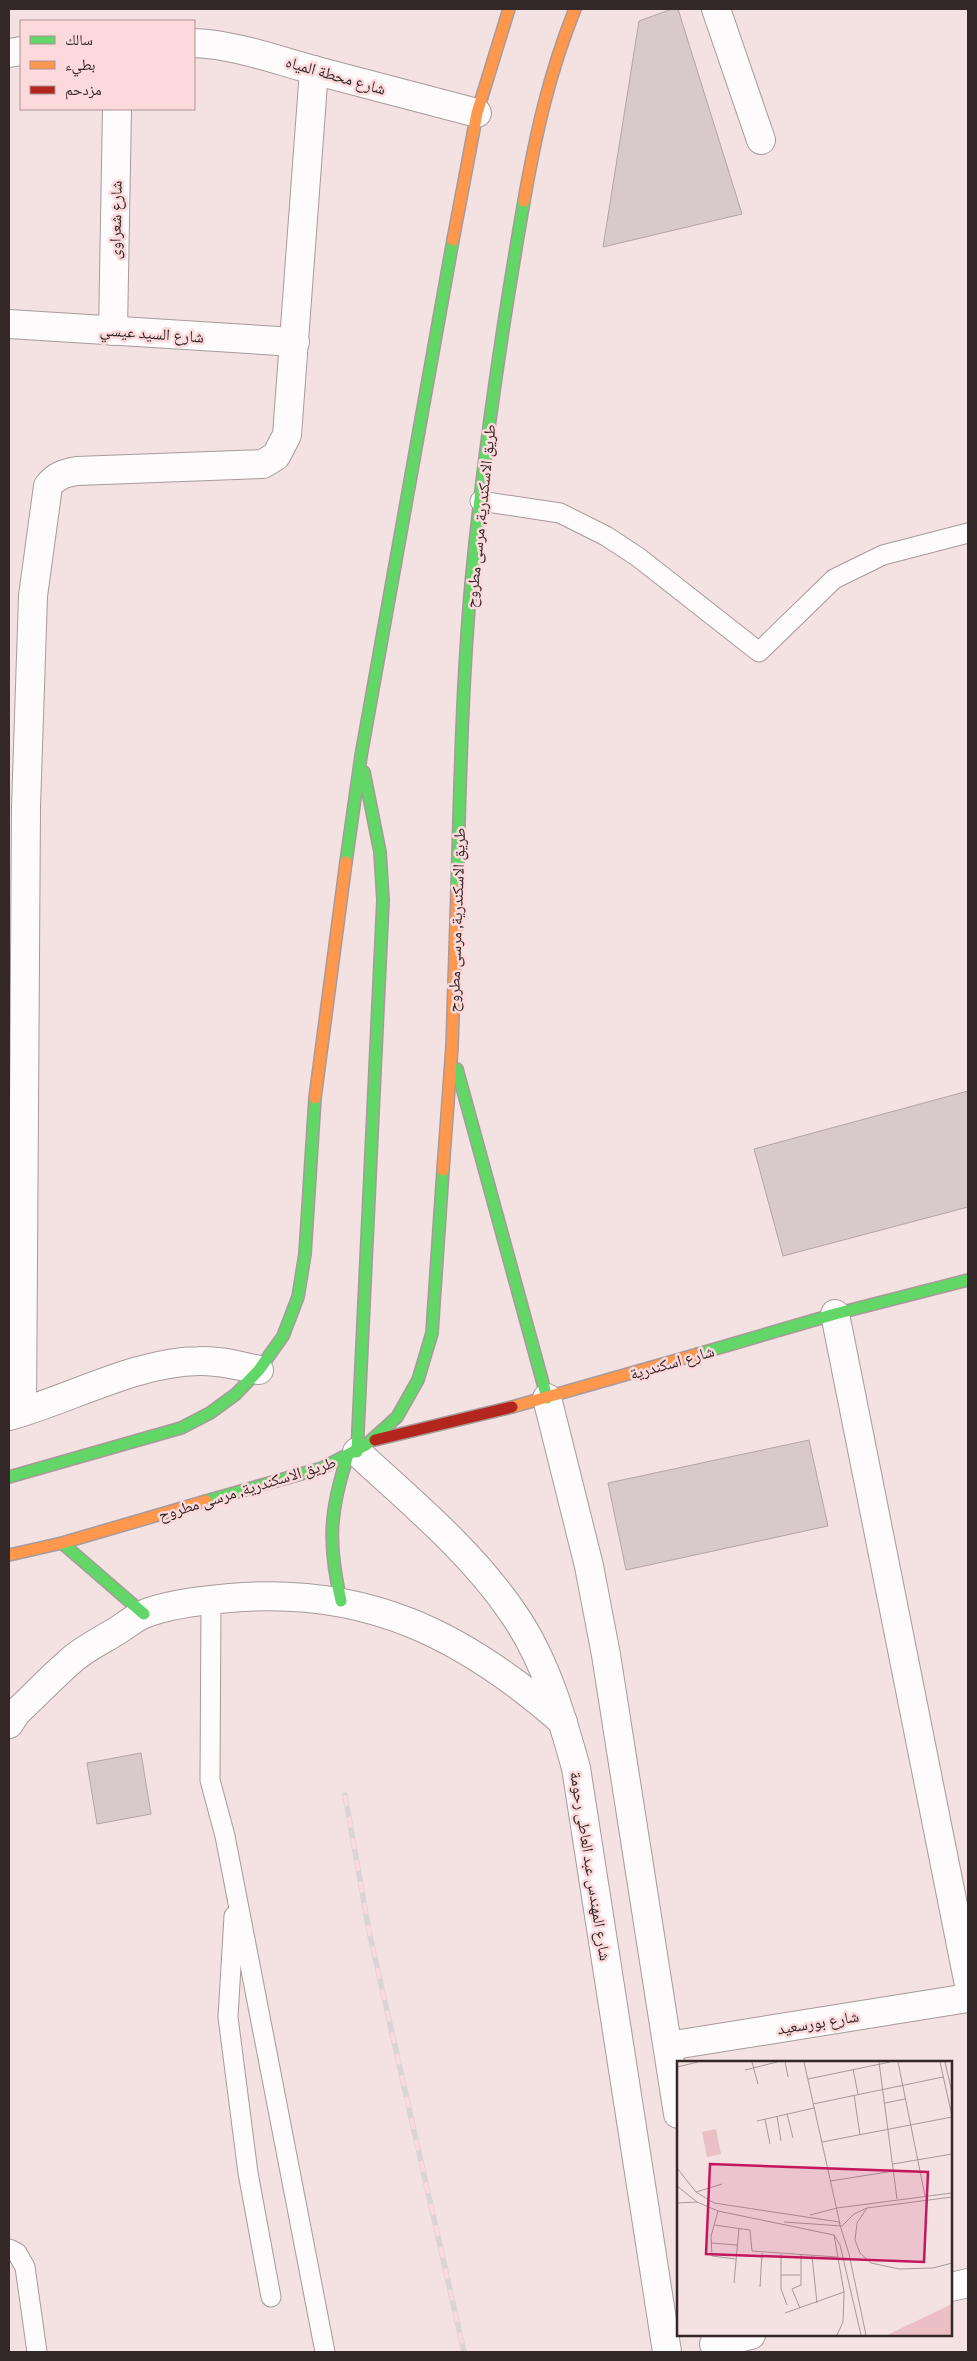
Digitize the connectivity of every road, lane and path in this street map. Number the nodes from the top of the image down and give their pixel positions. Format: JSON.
{"nodes":[{"id":1,"x":508,"y":9,"type":"edge"},
{"id":2,"x":575,"y":9,"type":"edge"},
{"id":3,"x":716,"y":9,"type":"edge"},
{"id":4,"x":195,"y":43,"type":"edge"},
{"id":5,"x":314,"y":70,"type":"junction"},
{"id":6,"x":117,"y":110,"type":"edge"},
{"id":7,"x":477,"y":113,"type":"junction"},
{"id":8,"x":761,"y":140,"type":"dead end"},
{"id":9,"x":9,"y":324,"type":"edge"},
{"id":10,"x":113,"y":330,"type":"junction"},
{"id":11,"x":295,"y":342,"type":"junction"},
{"id":12,"x":480,"y":502,"type":"junction"},
{"id":13,"x":968,"y":533,"type":"edge"},
{"id":14,"x":21,"y":596,"type":"edge"},
{"id":15,"x":361,"y":756,"type":"junction"},
{"id":16,"x":18,"y":807,"type":"edge"},
{"id":17,"x":17,"y":1022,"type":"edge"},
{"id":18,"x":452,"y":1047,"type":"junction"},
{"id":19,"x":16,"y":1145,"type":"edge"},
{"id":20,"x":968,"y":1280,"type":"edge"},
{"id":21,"x":835,"y":1314,"type":"junction"},
{"id":22,"x":259,"y":1370,"type":"junction"},
{"id":23,"x":547,"y":1398,"type":"junction"},
{"id":24,"x":15,"y":1414,"type":"edge"},
{"id":25,"x":360,"y":1450,"type":"junction"},
{"id":26,"x":9,"y":1477,"type":"edge"},
{"id":27,"x":62,"y":1543,"type":"junction"},
{"id":28,"x":9,"y":1555,"type":"edge"},
{"id":29,"x":211,"y":1600,"type":"junction"},
{"id":30,"x":341,"y":1601,"type":"junction"},
{"id":31,"x":144,"y":1614,"type":"junction"},
{"id":32,"x":564,"y":1723,"type":"junction"},
{"id":33,"x":9,"y":1724,"type":"edge"},
{"id":34,"x":236,"y":1892,"type":"junction"},
{"id":35,"x":968,"y":1980,"type":"edge"},
{"id":36,"x":968,"y":1998,"type":"edge"},
{"id":37,"x":668,"y":2046,"type":"junction"},
{"id":38,"x":677,"y":2107,"type":"edge"},
{"id":39,"x":9,"y":2249,"type":"edge"},
{"id":40,"x":968,"y":2283,"type":"edge"},
{"id":41,"x":952,"y":2287,"type":"edge"},
{"id":42,"x":271,"y":2297,"type":"dead end"},
{"id":43,"x":747,"y":2336,"type":"edge"},
{"id":44,"x":714,"y":2344,"type":"edge"},
{"id":45,"x":37,"y":2352,"type":"edge"},
{"id":46,"x":325,"y":2352,"type":"edge"},
{"id":47,"x":667,"y":2352,"type":"edge"}],
"edges":[{"from":1,"to":7,"type":"main road"},
{"from":2,"to":12,"type":"main road","name":"طريق الاسكندرية, مرسى مطروح"},
{"from":3,"to":8,"type":"street"},
{"from":4,"to":5,"type":"street","name":"شارع محطة المياه"},
{"from":5,"to":7,"type":"street","name":"شارع محطة المياه"},
{"from":5,"to":11,"type":"street"},
{"from":6,"to":10,"type":"street","name":"شارع شعراوى"},
{"from":7,"to":15,"type":"main road"},
{"from":9,"to":10,"type":"street","name":"شارع السيد عيسي"},
{"from":10,"to":11,"type":"street","name":"شارع السيد عيسي"},
{"from":11,"to":14,"type":"street"},
{"from":12,"to":13,"type":"lane"},
{"from":12,"to":18,"type":"main road","name":"طريق الاسكندرية, مرسى مطروح"},
{"from":14,"to":16,"type":"street"},
{"from":15,"to":22,"type":"main road"},
{"from":15,"to":25,"type":"main road"},
{"from":16,"to":17,"type":"street"},
{"from":17,"to":19,"type":"street"},
{"from":18,"to":23,"type":"main road"},
{"from":18,"to":25,"type":"main road","name":"طريق الاسكندرية, مرسى مطروح"},
{"from":19,"to":24,"type":"street"},
{"from":20,"to":21,"type":"main road","name":"شارع اسكندرية"},
{"from":21,"to":23,"type":"main road","name":"شارع اسكندرية"},
{"from":21,"to":35,"type":"street"},
{"from":22,"to":24,"type":"street"},
{"from":22,"to":26,"type":"main road"},
{"from":23,"to":25,"type":"main road","name":"شارع اسكندرية"},
{"from":23,"to":37,"type":"street"},
{"from":25,"to":27,"type":"main road","name":"طريق الاسكندرية, مرسى مطروح"},
{"from":25,"to":30,"type":"main road"},
{"from":25,"to":32,"type":"street","name":"شارع المهندس عبد العاطى رحومة"},
{"from":27,"to":28,"type":"main road","name":"طريق الاسكندرية, مرسى مطروح"},
{"from":27,"to":31,"type":"main road"},
{"from":29,"to":30,"type":"street"},
{"from":29,"to":31,"type":"street"},
{"from":29,"to":34,"type":"lane"},
{"from":30,"to":32,"type":"street"},
{"from":31,"to":33,"type":"street"},
{"from":32,"to":47,"type":"street","name":"شارع المهندس عبد العاطى رحومة"},
{"from":34,"to":42,"type":"lane"},
{"from":34,"to":46,"type":"lane"},
{"from":36,"to":37,"type":"street","name":"شارع بورسعيد"},
{"from":37,"to":38,"type":"street"},
{"from":39,"to":45,"type":"lane"},
{"from":40,"to":41,"type":"street"},
{"from":43,"to":44,"type":"street"}]}
